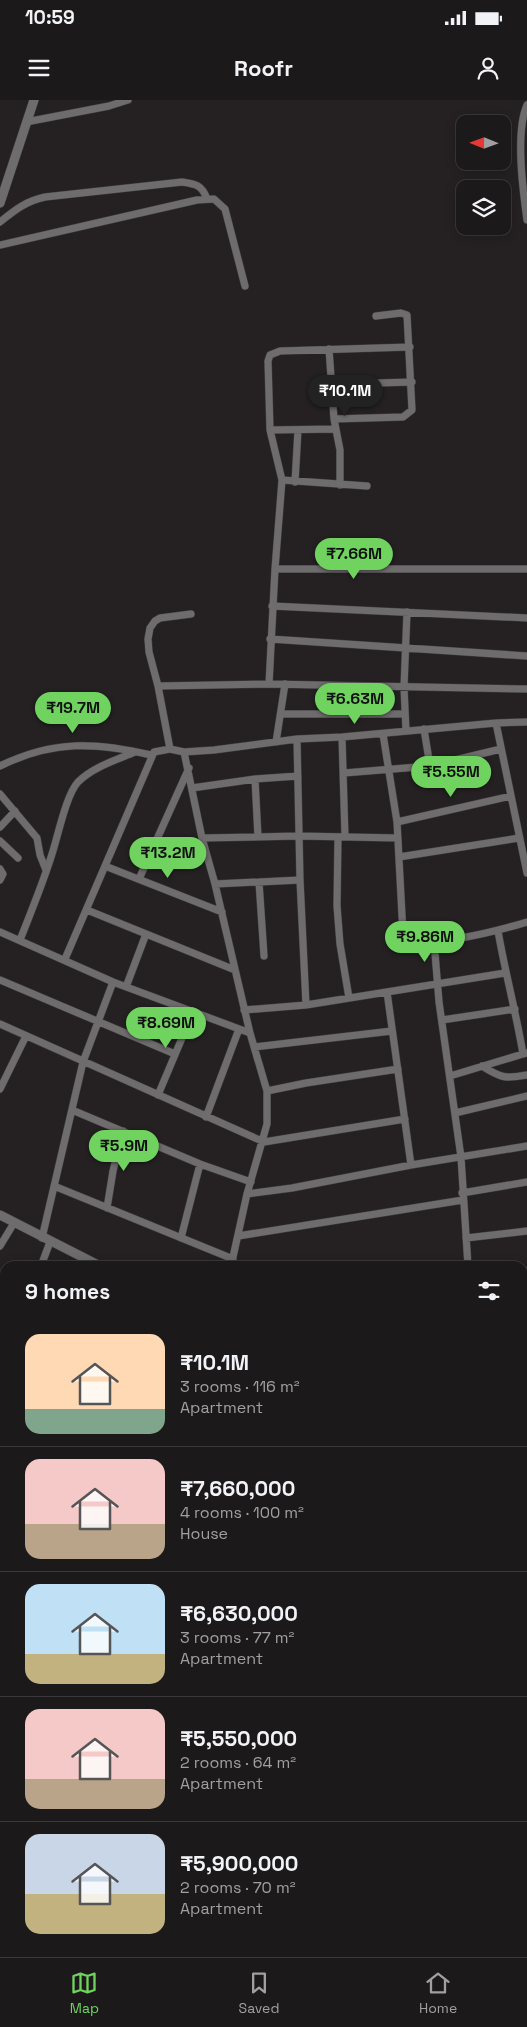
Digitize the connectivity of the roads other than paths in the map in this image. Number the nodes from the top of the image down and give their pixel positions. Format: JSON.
{"nodes":[{"id":1,"x":34,"y":100,"type":"edge"},
{"id":2,"x":128,"y":100,"type":"edge"},
{"id":3,"x":527,"y":105,"type":"edge"},
{"id":4,"x":26,"y":122,"type":"junction"},
{"id":5,"x":207,"y":198,"type":"junction"},
{"id":6,"x":0,"y":203,"type":"edge"},
{"id":7,"x":527,"y":220,"type":"edge"},
{"id":8,"x":0,"y":222,"type":"edge"},
{"id":9,"x":0,"y":245,"type":"edge"},
{"id":10,"x":245,"y":286,"type":"dead end"},
{"id":11,"x":376,"y":316,"type":"dead end"},
{"id":12,"x":410,"y":347,"type":"junction"},
{"id":13,"x":329,"y":349,"type":"junction"},
{"id":14,"x":412,"y":382,"type":"junction"},
{"id":15,"x":378,"y":383,"type":"dead end"},
{"id":16,"x":334,"y":419,"type":"junction"},
{"id":17,"x":336,"y":429,"type":"junction"},
{"id":18,"x":270,"y":430,"type":"junction"},
{"id":19,"x":298,"y":430,"type":"junction"},
{"id":20,"x":282,"y":480,"type":"junction"},
{"id":21,"x":295,"y":482,"type":"junction"},
{"id":22,"x":340,"y":485,"type":"junction"},
{"id":23,"x":367,"y":486,"type":"dead end"},
{"id":24,"x":527,"y":569,"type":"edge"},
{"id":25,"x":275,"y":570,"type":"junction"},
{"id":26,"x":272,"y":606,"type":"junction"},
{"id":27,"x":407,"y":612,"type":"junction"},
{"id":28,"x":191,"y":614,"type":"dead end"},
{"id":29,"x":527,"y":618,"type":"edge"},
{"id":30,"x":270,"y":639,"type":"junction"},
{"id":31,"x":405,"y":648,"type":"junction"},
{"id":32,"x":527,"y":656,"type":"edge"},
{"id":33,"x":269,"y":684,"type":"junction"},
{"id":34,"x":285,"y":684,"type":"junction"},
{"id":35,"x":158,"y":686,"type":"junction"},
{"id":36,"x":404,"y":686,"type":"junction"},
{"id":37,"x":527,"y":689,"type":"edge"},
{"id":38,"x":281,"y":714,"type":"junction"},
{"id":39,"x":405,"y":714,"type":"junction"},
{"id":40,"x":527,"y":722,"type":"edge"},
{"id":41,"x":496,"y":723,"type":"junction"},
{"id":42,"x":424,"y":729,"type":"junction"},
{"id":43,"x":406,"y":731,"type":"junction"},
{"id":44,"x":383,"y":734,"type":"junction"},
{"id":45,"x":342,"y":737,"type":"junction"},
{"id":46,"x":297,"y":739,"type":"junction"},
{"id":47,"x":276,"y":742,"type":"junction"},
{"id":48,"x":170,"y":749,"type":"junction"},
{"id":49,"x":501,"y":749,"type":"junction"},
{"id":50,"x":135,"y":752,"type":"junction"},
{"id":51,"x":184,"y":752,"type":"junction"},
{"id":52,"x":151,"y":756,"type":"junction"},
{"id":53,"x":0,"y":766,"type":"edge"},
{"id":54,"x":430,"y":766,"type":"junction"},
{"id":55,"x":188,"y":768,"type":"junction"},
{"id":56,"x":389,"y":770,"type":"junction"},
{"id":57,"x":344,"y":773,"type":"junction"},
{"id":58,"x":298,"y":776,"type":"junction"},
{"id":59,"x":255,"y":779,"type":"junction"},
{"id":60,"x":192,"y":788,"type":"junction"},
{"id":61,"x":0,"y":794,"type":"edge"},
{"id":62,"x":511,"y":796,"type":"junction"},
{"id":63,"x":15,"y":811,"type":"junction"},
{"id":64,"x":397,"y":822,"type":"junction"},
{"id":65,"x":0,"y":827,"type":"edge"},
{"id":66,"x":299,"y":836,"type":"junction"},
{"id":67,"x":258,"y":837,"type":"junction"},
{"id":68,"x":342,"y":837,"type":"junction"},
{"id":69,"x":202,"y":838,"type":"junction"},
{"id":70,"x":398,"y":838,"type":"junction"},
{"id":71,"x":519,"y":838,"type":"junction"},
{"id":72,"x":0,"y":840,"type":"edge"},
{"id":73,"x":399,"y":857,"type":"junction"},
{"id":74,"x":18,"y":858,"type":"dead end"},
{"id":75,"x":105,"y":866,"type":"junction"},
{"id":76,"x":0,"y":869,"type":"edge"},
{"id":77,"x":46,"y":870,"type":"junction"},
{"id":78,"x":527,"y":873,"type":"edge"},
{"id":79,"x":139,"y":879,"type":"junction"},
{"id":80,"x":0,"y":880,"type":"edge"},
{"id":81,"x":300,"y":880,"type":"junction"},
{"id":82,"x":259,"y":882,"type":"junction"},
{"id":83,"x":215,"y":884,"type":"junction"},
{"id":84,"x":87,"y":910,"type":"junction"},
{"id":85,"x":222,"y":912,"type":"junction"},
{"id":86,"x":527,"y":922,"type":"edge"},
{"id":87,"x":498,"y":931,"type":"junction"},
{"id":88,"x":0,"y":932,"type":"edge"},
{"id":89,"x":146,"y":934,"type":"junction"},
{"id":90,"x":20,"y":940,"type":"junction"},
{"id":91,"x":434,"y":942,"type":"junction"},
{"id":92,"x":264,"y":956,"type":"dead end"},
{"id":93,"x":65,"y":959,"type":"junction"},
{"id":94,"x":235,"y":970,"type":"junction"},
{"id":95,"x":505,"y":973,"type":"junction"},
{"id":96,"x":0,"y":980,"type":"edge"},
{"id":97,"x":112,"y":982,"type":"junction"},
{"id":98,"x":437,"y":983,"type":"junction"},
{"id":99,"x":126,"y":987,"type":"junction"},
{"id":100,"x":386,"y":992,"type":"junction"},
{"id":101,"x":349,"y":998,"type":"junction"},
{"id":102,"x":306,"y":1004,"type":"junction"},
{"id":103,"x":515,"y":1009,"type":"junction"},
{"id":104,"x":244,"y":1010,"type":"junction"},
{"id":105,"x":193,"y":1012,"type":"junction"},
{"id":106,"x":442,"y":1020,"type":"junction"},
{"id":107,"x":97,"y":1023,"type":"junction"},
{"id":108,"x":0,"y":1024,"type":"edge"},
{"id":109,"x":239,"y":1029,"type":"junction"},
{"id":110,"x":392,"y":1031,"type":"junction"},
{"id":111,"x":250,"y":1033,"type":"junction"},
{"id":112,"x":26,"y":1036,"type":"junction"},
{"id":113,"x":254,"y":1047,"type":"junction"},
{"id":114,"x":525,"y":1053,"type":"edge"},
{"id":115,"x":175,"y":1054,"type":"junction"},
{"id":116,"x":83,"y":1062,"type":"junction"},
{"id":117,"x":482,"y":1066,"type":"junction"},
{"id":118,"x":398,"y":1070,"type":"junction"},
{"id":119,"x":527,"y":1075,"type":"edge"},
{"id":120,"x":450,"y":1076,"type":"junction"},
{"id":121,"x":0,"y":1089,"type":"edge"},
{"id":122,"x":267,"y":1092,"type":"junction"},
{"id":123,"x":158,"y":1095,"type":"junction"},
{"id":124,"x":527,"y":1096,"type":"edge"},
{"id":125,"x":72,"y":1110,"type":"junction"},
{"id":126,"x":455,"y":1113,"type":"junction"},
{"id":127,"x":206,"y":1117,"type":"junction"},
{"id":128,"x":404,"y":1119,"type":"junction"},
{"id":129,"x":123,"y":1131,"type":"junction"},
{"id":130,"x":264,"y":1142,"type":"junction"},
{"id":131,"x":527,"y":1146,"type":"edge"},
{"id":132,"x":461,"y":1157,"type":"junction"},
{"id":133,"x":200,"y":1164,"type":"junction"},
{"id":134,"x":411,"y":1165,"type":"junction"},
{"id":135,"x":251,"y":1182,"type":"junction"},
{"id":136,"x":527,"y":1182,"type":"edge"},
{"id":137,"x":54,"y":1186,"type":"junction"},
{"id":138,"x":247,"y":1194,"type":"junction"},
{"id":139,"x":463,"y":1196,"type":"junction"},
{"id":140,"x":107,"y":1208,"type":"junction"},
{"id":141,"x":0,"y":1215,"type":"edge"},
{"id":142,"x":14,"y":1223,"type":"junction"},
{"id":143,"x":527,"y":1231,"type":"edge"},
{"id":144,"x":238,"y":1236,"type":"junction"},
{"id":145,"x":182,"y":1238,"type":"junction"},
{"id":146,"x":466,"y":1238,"type":"junction"},
{"id":147,"x":46,"y":1240,"type":"junction"},
{"id":148,"x":0,"y":1246,"type":"edge"},
{"id":149,"x":43,"y":1261,"type":"edge"},
{"id":150,"x":90,"y":1261,"type":"edge"},
{"id":151,"x":228,"y":1261,"type":"edge"},
{"id":152,"x":232,"y":1261,"type":"edge"},
{"id":153,"x":468,"y":1261,"type":"edge"}],
"edges":[{"from":1,"to":4,"type":"street"},
{"from":2,"to":4,"type":"street"},
{"from":3,"to":7,"type":"street"},
{"from":4,"to":6,"type":"street"},
{"from":5,"to":8,"type":"street"},
{"from":5,"to":9,"type":"street"},
{"from":5,"to":10,"type":"street"},
{"from":11,"to":12,"type":"street"},
{"from":12,"to":13,"type":"street"},
{"from":12,"to":14,"type":"street"},
{"from":13,"to":16,"type":"street"},
{"from":13,"to":18,"type":"street"},
{"from":14,"to":15,"type":"street"},
{"from":14,"to":16,"type":"street"},
{"from":16,"to":17,"type":"street"},
{"from":17,"to":19,"type":"street"},
{"from":17,"to":22,"type":"street"},
{"from":18,"to":19,"type":"street"},
{"from":18,"to":20,"type":"street"},
{"from":19,"to":21,"type":"street"},
{"from":20,"to":21,"type":"street"},
{"from":20,"to":25,"type":"street"},
{"from":21,"to":22,"type":"street"},
{"from":22,"to":23,"type":"street"},
{"from":24,"to":25,"type":"street"},
{"from":25,"to":26,"type":"street"},
{"from":26,"to":27,"type":"street"},
{"from":26,"to":30,"type":"street"},
{"from":27,"to":29,"type":"street"},
{"from":27,"to":31,"type":"street"},
{"from":28,"to":35,"type":"street"},
{"from":30,"to":31,"type":"street"},
{"from":30,"to":33,"type":"street"},
{"from":31,"to":32,"type":"street"},
{"from":31,"to":36,"type":"street"},
{"from":33,"to":34,"type":"street"},
{"from":33,"to":35,"type":"street"},
{"from":34,"to":36,"type":"street"},
{"from":34,"to":38,"type":"street"},
{"from":35,"to":48,"type":"street"},
{"from":36,"to":37,"type":"street"},
{"from":36,"to":39,"type":"street"},
{"from":38,"to":39,"type":"street"},
{"from":38,"to":47,"type":"street"},
{"from":39,"to":43,"type":"street"},
{"from":40,"to":41,"type":"street"},
{"from":41,"to":42,"type":"street"},
{"from":41,"to":49,"type":"street"},
{"from":42,"to":43,"type":"street"},
{"from":42,"to":54,"type":"street"},
{"from":43,"to":44,"type":"street"},
{"from":44,"to":45,"type":"street"},
{"from":44,"to":56,"type":"street"},
{"from":45,"to":46,"type":"street"},
{"from":45,"to":57,"type":"street"},
{"from":46,"to":47,"type":"street"},
{"from":46,"to":58,"type":"street"},
{"from":47,"to":51,"type":"street"},
{"from":48,"to":51,"type":"street"},
{"from":48,"to":52,"type":"street"},
{"from":49,"to":54,"type":"street"},
{"from":49,"to":62,"type":"street"},
{"from":50,"to":52,"type":"street"},
{"from":50,"to":53,"type":"street"},
{"from":50,"to":77,"type":"street"},
{"from":51,"to":55,"type":"street"},
{"from":52,"to":75,"type":"street"},
{"from":54,"to":56,"type":"street"},
{"from":55,"to":60,"type":"street"},
{"from":55,"to":79,"type":"street"},
{"from":56,"to":57,"type":"street"},
{"from":56,"to":64,"type":"street"},
{"from":57,"to":68,"type":"street"},
{"from":58,"to":59,"type":"street"},
{"from":58,"to":66,"type":"street"},
{"from":59,"to":60,"type":"street"},
{"from":59,"to":67,"type":"street"},
{"from":60,"to":69,"type":"street"},
{"from":61,"to":63,"type":"street"},
{"from":62,"to":64,"type":"street"},
{"from":62,"to":71,"type":"street"},
{"from":63,"to":65,"type":"street"},
{"from":63,"to":77,"type":"street"},
{"from":64,"to":70,"type":"street"},
{"from":66,"to":67,"type":"street"},
{"from":66,"to":68,"type":"street"},
{"from":66,"to":81,"type":"street"},
{"from":67,"to":69,"type":"street"},
{"from":68,"to":70,"type":"street"},
{"from":68,"to":101,"type":"street"},
{"from":69,"to":83,"type":"street"},
{"from":70,"to":73,"type":"street"},
{"from":71,"to":73,"type":"street"},
{"from":71,"to":78,"type":"street"},
{"from":72,"to":74,"type":"street"},
{"from":73,"to":91,"type":"street"},
{"from":75,"to":79,"type":"street"},
{"from":75,"to":84,"type":"street"},
{"from":76,"to":80,"type":"street"},
{"from":77,"to":90,"type":"street"},
{"from":79,"to":85,"type":"street"},
{"from":81,"to":82,"type":"street"},
{"from":81,"to":102,"type":"street"},
{"from":82,"to":83,"type":"street"},
{"from":82,"to":92,"type":"street"},
{"from":83,"to":85,"type":"street"},
{"from":84,"to":89,"type":"street"},
{"from":84,"to":93,"type":"street"},
{"from":85,"to":94,"type":"street"},
{"from":86,"to":87,"type":"street"},
{"from":87,"to":91,"type":"street"},
{"from":87,"to":95,"type":"street"},
{"from":88,"to":90,"type":"street"},
{"from":89,"to":94,"type":"street"},
{"from":89,"to":99,"type":"street"},
{"from":90,"to":93,"type":"street"},
{"from":91,"to":98,"type":"street"},
{"from":93,"to":97,"type":"street"},
{"from":94,"to":104,"type":"street"},
{"from":95,"to":98,"type":"street"},
{"from":95,"to":103,"type":"street"},
{"from":96,"to":107,"type":"street"},
{"from":97,"to":99,"type":"street"},
{"from":97,"to":107,"type":"street"},
{"from":98,"to":100,"type":"street"},
{"from":98,"to":106,"type":"street"},
{"from":99,"to":105,"type":"street"},
{"from":100,"to":101,"type":"street"},
{"from":100,"to":110,"type":"street"},
{"from":101,"to":102,"type":"street"},
{"from":102,"to":104,"type":"street"},
{"from":103,"to":106,"type":"street"},
{"from":103,"to":114,"type":"street"},
{"from":104,"to":111,"type":"street"},
{"from":105,"to":109,"type":"street"},
{"from":105,"to":115,"type":"street"},
{"from":106,"to":120,"type":"street"},
{"from":107,"to":115,"type":"street"},
{"from":107,"to":116,"type":"street"},
{"from":108,"to":112,"type":"street"},
{"from":109,"to":111,"type":"street"},
{"from":109,"to":127,"type":"street"},
{"from":110,"to":113,"type":"street"},
{"from":110,"to":118,"type":"street"},
{"from":111,"to":113,"type":"street"},
{"from":112,"to":116,"type":"street"},
{"from":112,"to":121,"type":"street"},
{"from":113,"to":122,"type":"street"},
{"from":114,"to":117,"type":"street"},
{"from":115,"to":123,"type":"street"},
{"from":116,"to":123,"type":"street"},
{"from":116,"to":125,"type":"street"},
{"from":117,"to":119,"type":"street"},
{"from":117,"to":120,"type":"street"},
{"from":118,"to":122,"type":"street"},
{"from":118,"to":128,"type":"street"},
{"from":120,"to":126,"type":"street"},
{"from":122,"to":130,"type":"street"},
{"from":123,"to":127,"type":"street"},
{"from":124,"to":126,"type":"street"},
{"from":125,"to":129,"type":"street"},
{"from":125,"to":137,"type":"street"},
{"from":126,"to":132,"type":"street"},
{"from":127,"to":130,"type":"street"},
{"from":128,"to":130,"type":"street"},
{"from":128,"to":134,"type":"street"},
{"from":129,"to":133,"type":"street"},
{"from":129,"to":140,"type":"street"},
{"from":130,"to":135,"type":"street"},
{"from":131,"to":132,"type":"street"},
{"from":132,"to":134,"type":"street"},
{"from":132,"to":139,"type":"street"},
{"from":133,"to":135,"type":"street"},
{"from":133,"to":145,"type":"street"},
{"from":134,"to":138,"type":"street"},
{"from":135,"to":138,"type":"street"},
{"from":136,"to":139,"type":"street"},
{"from":137,"to":140,"type":"street"},
{"from":137,"to":147,"type":"street"},
{"from":138,"to":144,"type":"street"},
{"from":139,"to":144,"type":"street"},
{"from":139,"to":146,"type":"street"},
{"from":140,"to":145,"type":"street"},
{"from":141,"to":142,"type":"street"},
{"from":142,"to":147,"type":"street"},
{"from":142,"to":148,"type":"street"},
{"from":143,"to":146,"type":"street"},
{"from":144,"to":152,"type":"street"},
{"from":145,"to":151,"type":"street"},
{"from":146,"to":153,"type":"street"},
{"from":147,"to":149,"type":"street"},
{"from":147,"to":150,"type":"street"}]}
